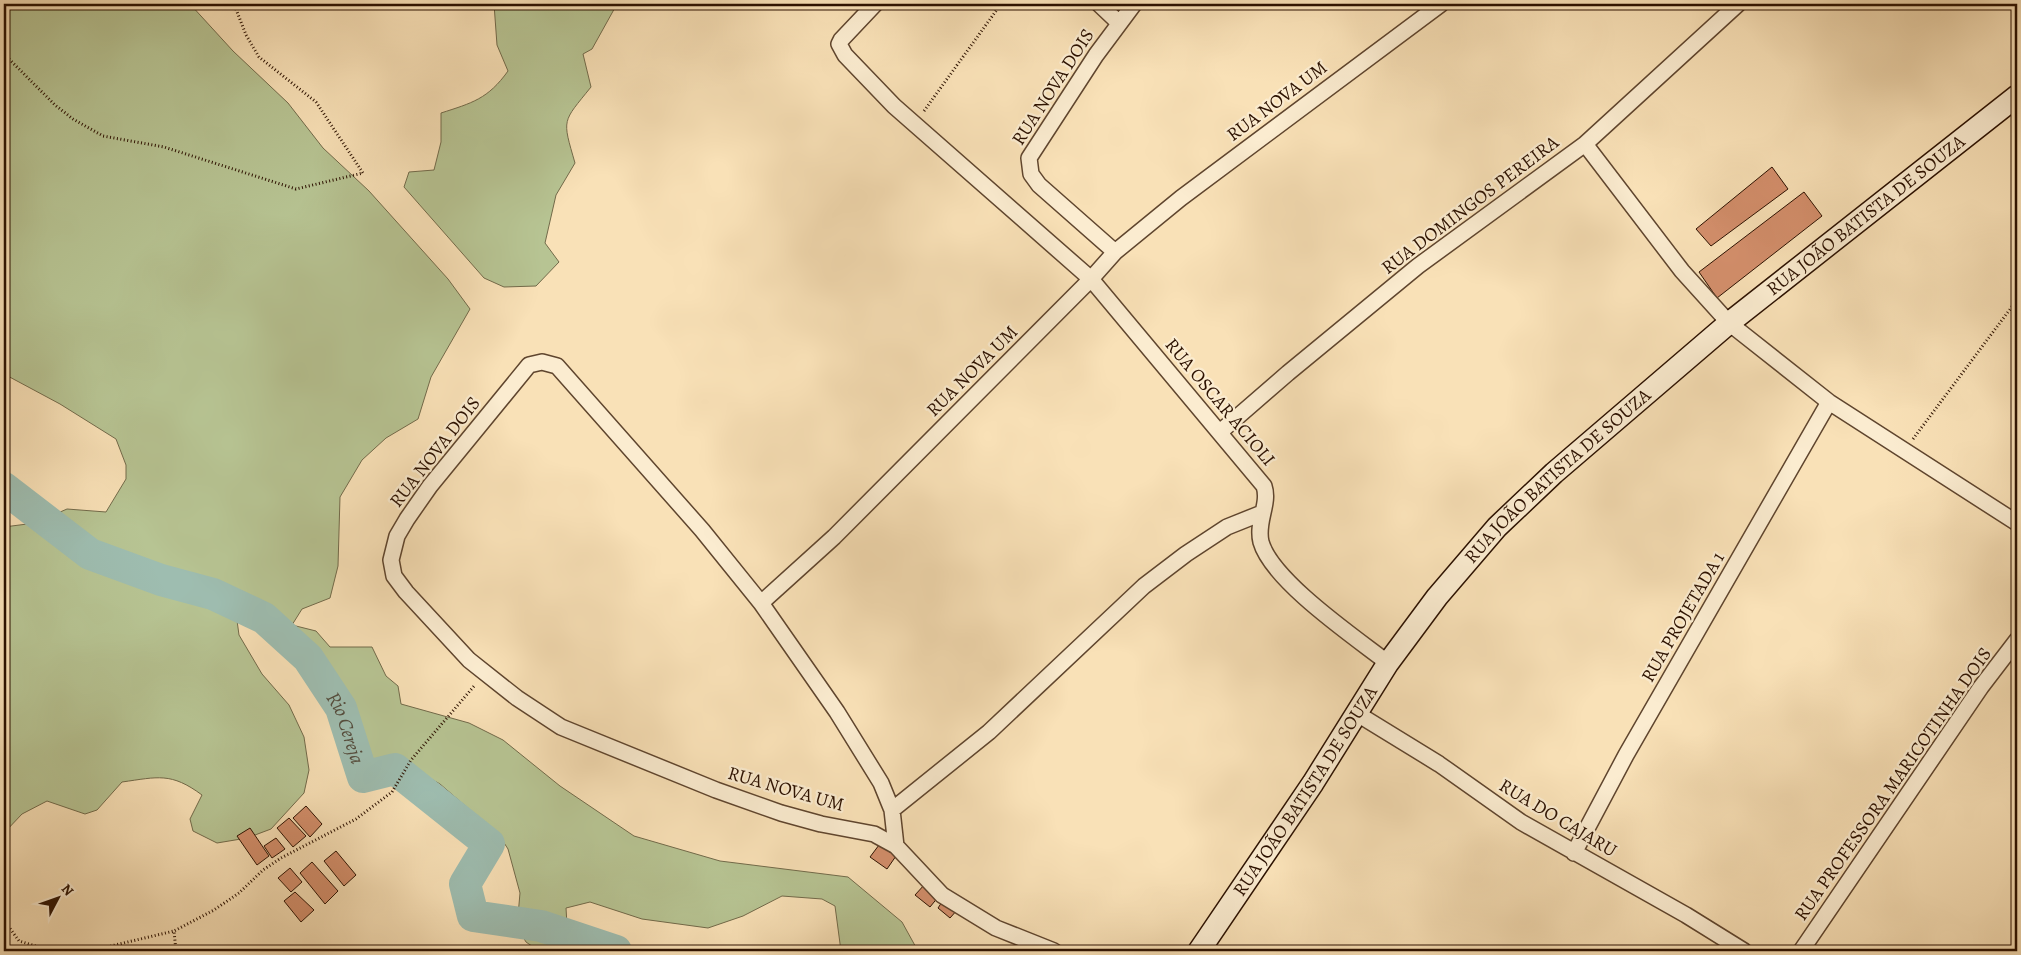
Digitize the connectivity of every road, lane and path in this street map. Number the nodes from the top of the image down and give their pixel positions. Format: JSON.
{"nodes":[{"id":1,"x":234,"y":4,"type":"edge"},
{"id":2,"x":875,"y":4,"type":"edge"},
{"id":3,"x":1001,"y":4,"type":"edge"},
{"id":4,"x":1099,"y":4,"type":"edge"},
{"id":5,"x":1134,"y":4,"type":"edge"},
{"id":6,"x":1441,"y":4,"type":"edge"},
{"id":7,"x":1738,"y":4,"type":"edge"},
{"id":8,"x":1118,"y":22,"type":"junction"},
{"id":9,"x":4,"y":54,"type":"edge"},
{"id":10,"x":2013,"y":105,"type":"edge"},
{"id":11,"x":915,"y":124,"type":"junction"},
{"id":12,"x":1585,"y":144,"type":"junction"},
{"id":13,"x":1115,"y":252,"type":"junction"},
{"id":14,"x":1091,"y":279,"type":"junction"},
{"id":15,"x":2017,"y":300,"type":"edge"},
{"id":16,"x":1729,"y":323,"type":"junction"},
{"id":17,"x":1829,"y":402,"type":"junction"},
{"id":18,"x":1220,"y":432,"type":"junction"},
{"id":19,"x":1904,"y":451,"type":"junction"},
{"id":20,"x":1262,"y":513,"type":"junction"},
{"id":21,"x":2017,"y":523,"type":"edge"},
{"id":22,"x":761,"y":603,"type":"junction"},
{"id":23,"x":2017,"y":640,"type":"edge"},
{"id":24,"x":1388,"y":663,"type":"junction"},
{"id":25,"x":485,"y":673,"type":"junction"},
{"id":26,"x":1356,"y":713,"type":"junction"},
{"id":27,"x":664,"y":769,"type":"joint"},
{"id":28,"x":892,"y":810,"type":"junction"},
{"id":29,"x":896,"y":846,"type":"junction"},
{"id":30,"x":1574,"y":853,"type":"junction"},
{"id":31,"x":4,"y":920,"type":"edge"},
{"id":32,"x":174,"y":930,"type":"junction"},
{"id":33,"x":53,"y":951,"type":"edge"},
{"id":34,"x":90,"y":951,"type":"edge"},
{"id":35,"x":176,"y":951,"type":"edge"},
{"id":36,"x":1054,"y":951,"type":"edge"},
{"id":37,"x":1199,"y":951,"type":"edge"},
{"id":38,"x":1744,"y":951,"type":"edge"},
{"id":39,"x":1801,"y":951,"type":"edge"}],
"edges":[{"from":1,"to":9,"type":"path"},
{"from":2,"to":11,"type":"street","name":"RUA OSCAR ACIOLI"},
{"from":3,"to":11,"type":"path"},
{"from":4,"to":8,"type":"street"},
{"from":5,"to":8,"type":"street","name":"RUA NOVA DOIS"},
{"from":6,"to":13,"type":"street","name":"RUA NOVA UM"},
{"from":7,"to":12,"type":"street","name":"RUA DOMINGOS PEREIRA"},
{"from":8,"to":13,"type":"street","name":"RUA NOVA DOIS"},
{"from":10,"to":16,"type":"street","name":"RUA JOÃO BATISTA DE SOUZA"},
{"from":11,"to":14,"type":"street","name":"RUA OSCAR ACIOLI"},
{"from":12,"to":16,"type":"street"},
{"from":12,"to":18,"type":"street","name":"RUA DOMINGOS PEREIRA"},
{"from":13,"to":14,"type":"street","name":"RUA NOVA UM"},
{"from":14,"to":18,"type":"street","name":"RUA OSCAR ACIOLI"},
{"from":14,"to":22,"type":"street","name":"RUA NOVA UM"},
{"from":15,"to":19,"type":"path"},
{"from":16,"to":17,"type":"street"},
{"from":16,"to":24,"type":"street","name":"RUA JOÃO BATISTA DE SOUZA"},
{"from":17,"to":19,"type":"street"},
{"from":17,"to":30,"type":"street","name":"RUA PROJETADA 1"},
{"from":18,"to":20,"type":"street","name":"RUA OSCAR ACIOLI"},
{"from":19,"to":21,"type":"street"},
{"from":20,"to":24,"type":"street","name":"RUA OSCAR ACIOLI"},
{"from":20,"to":28,"type":"street"},
{"from":22,"to":25,"type":"street","name":"RUA NOVA DOIS"},
{"from":22,"to":28,"type":"street"},
{"from":23,"to":39,"type":"street","name":"RUA PROFESSORA MARICOTINHA DOIS"},
{"from":24,"to":26,"type":"street","name":"RUA JOÃO BATISTA DE SOUZA"},
{"from":25,"to":27,"type":"street","name":"RUA NOVA DOIS"},
{"from":25,"to":32,"type":"path"},
{"from":26,"to":30,"type":"street","name":"RUA DO CAJARU"},
{"from":26,"to":37,"type":"street","name":"RUA JOÃO BATISTA DE SOUZA"},
{"from":27,"to":29,"type":"street","name":"RUA NOVA UM"},
{"from":28,"to":29,"type":"street"},
{"from":29,"to":36,"type":"street","name":"RUA NOVA UM"},
{"from":30,"to":38,"type":"street","name":"RUA DO CAJARU"},
{"from":31,"to":33,"type":"path"},
{"from":32,"to":34,"type":"path"},
{"from":32,"to":35,"type":"path"}]}
